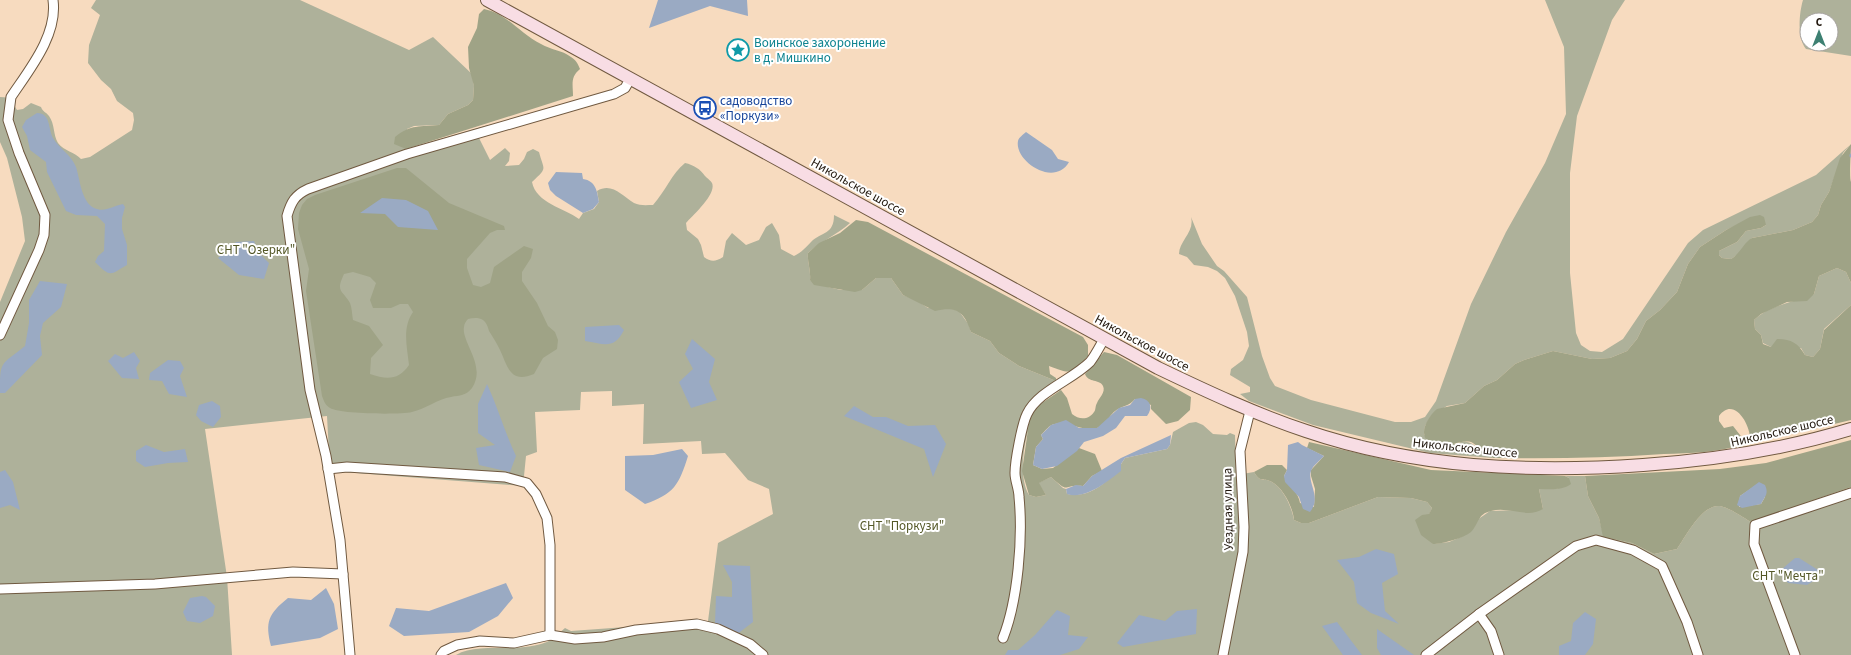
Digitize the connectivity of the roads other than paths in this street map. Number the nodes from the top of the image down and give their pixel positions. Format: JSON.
{"nodes":[{"id":1,"x":53,"y":0,"type":"edge"},
{"id":2,"x":487,"y":0,"type":"edge"},
{"id":3,"x":630,"y":79,"type":"junction"},
{"id":4,"x":0,"y":336,"type":"edge"},
{"id":5,"x":1104,"y":339,"type":"junction"},
{"id":6,"x":1250,"y":411,"type":"junction"},
{"id":7,"x":1851,"y":429,"type":"edge"},
{"id":8,"x":328,"y":469,"type":"junction"},
{"id":9,"x":1851,"y":493,"type":"edge"},
{"id":10,"x":343,"y":574,"type":"junction"},
{"id":11,"x":0,"y":589,"type":"edge"},
{"id":12,"x":1478,"y":614,"type":"junction"},
{"id":13,"x":550,"y":635,"type":"junction"},
{"id":14,"x":1003,"y":638,"type":"dead end"},
{"id":15,"x":350,"y":655,"type":"edge"},
{"id":16,"x":441,"y":655,"type":"edge"},
{"id":17,"x":763,"y":655,"type":"edge"},
{"id":18,"x":1224,"y":655,"type":"edge"},
{"id":19,"x":1426,"y":655,"type":"edge"},
{"id":20,"x":1499,"y":655,"type":"edge"},
{"id":21,"x":1698,"y":655,"type":"edge"},
{"id":22,"x":1795,"y":655,"type":"edge"}],
"edges":[{"from":1,"to":4,"type":"street"},
{"from":2,"to":3,"type":"main road","name":"Никольское шоссе"},
{"from":3,"to":5,"type":"main road","name":"Никольское шоссе"},
{"from":3,"to":8,"type":"street"},
{"from":5,"to":6,"type":"main road","name":"Никольское шоссе"},
{"from":5,"to":14,"type":"street"},
{"from":6,"to":7,"type":"main road","name":"Никольское шоссе"},
{"from":6,"to":18,"type":"street","name":"Уездная улица"},
{"from":8,"to":10,"type":"street"},
{"from":8,"to":13,"type":"street"},
{"from":9,"to":22,"type":"street"},
{"from":10,"to":11,"type":"street"},
{"from":10,"to":15,"type":"street"},
{"from":12,"to":19,"type":"street"},
{"from":12,"to":20,"type":"street"},
{"from":12,"to":21,"type":"street"},
{"from":13,"to":16,"type":"street"},
{"from":13,"to":17,"type":"street"}]}
